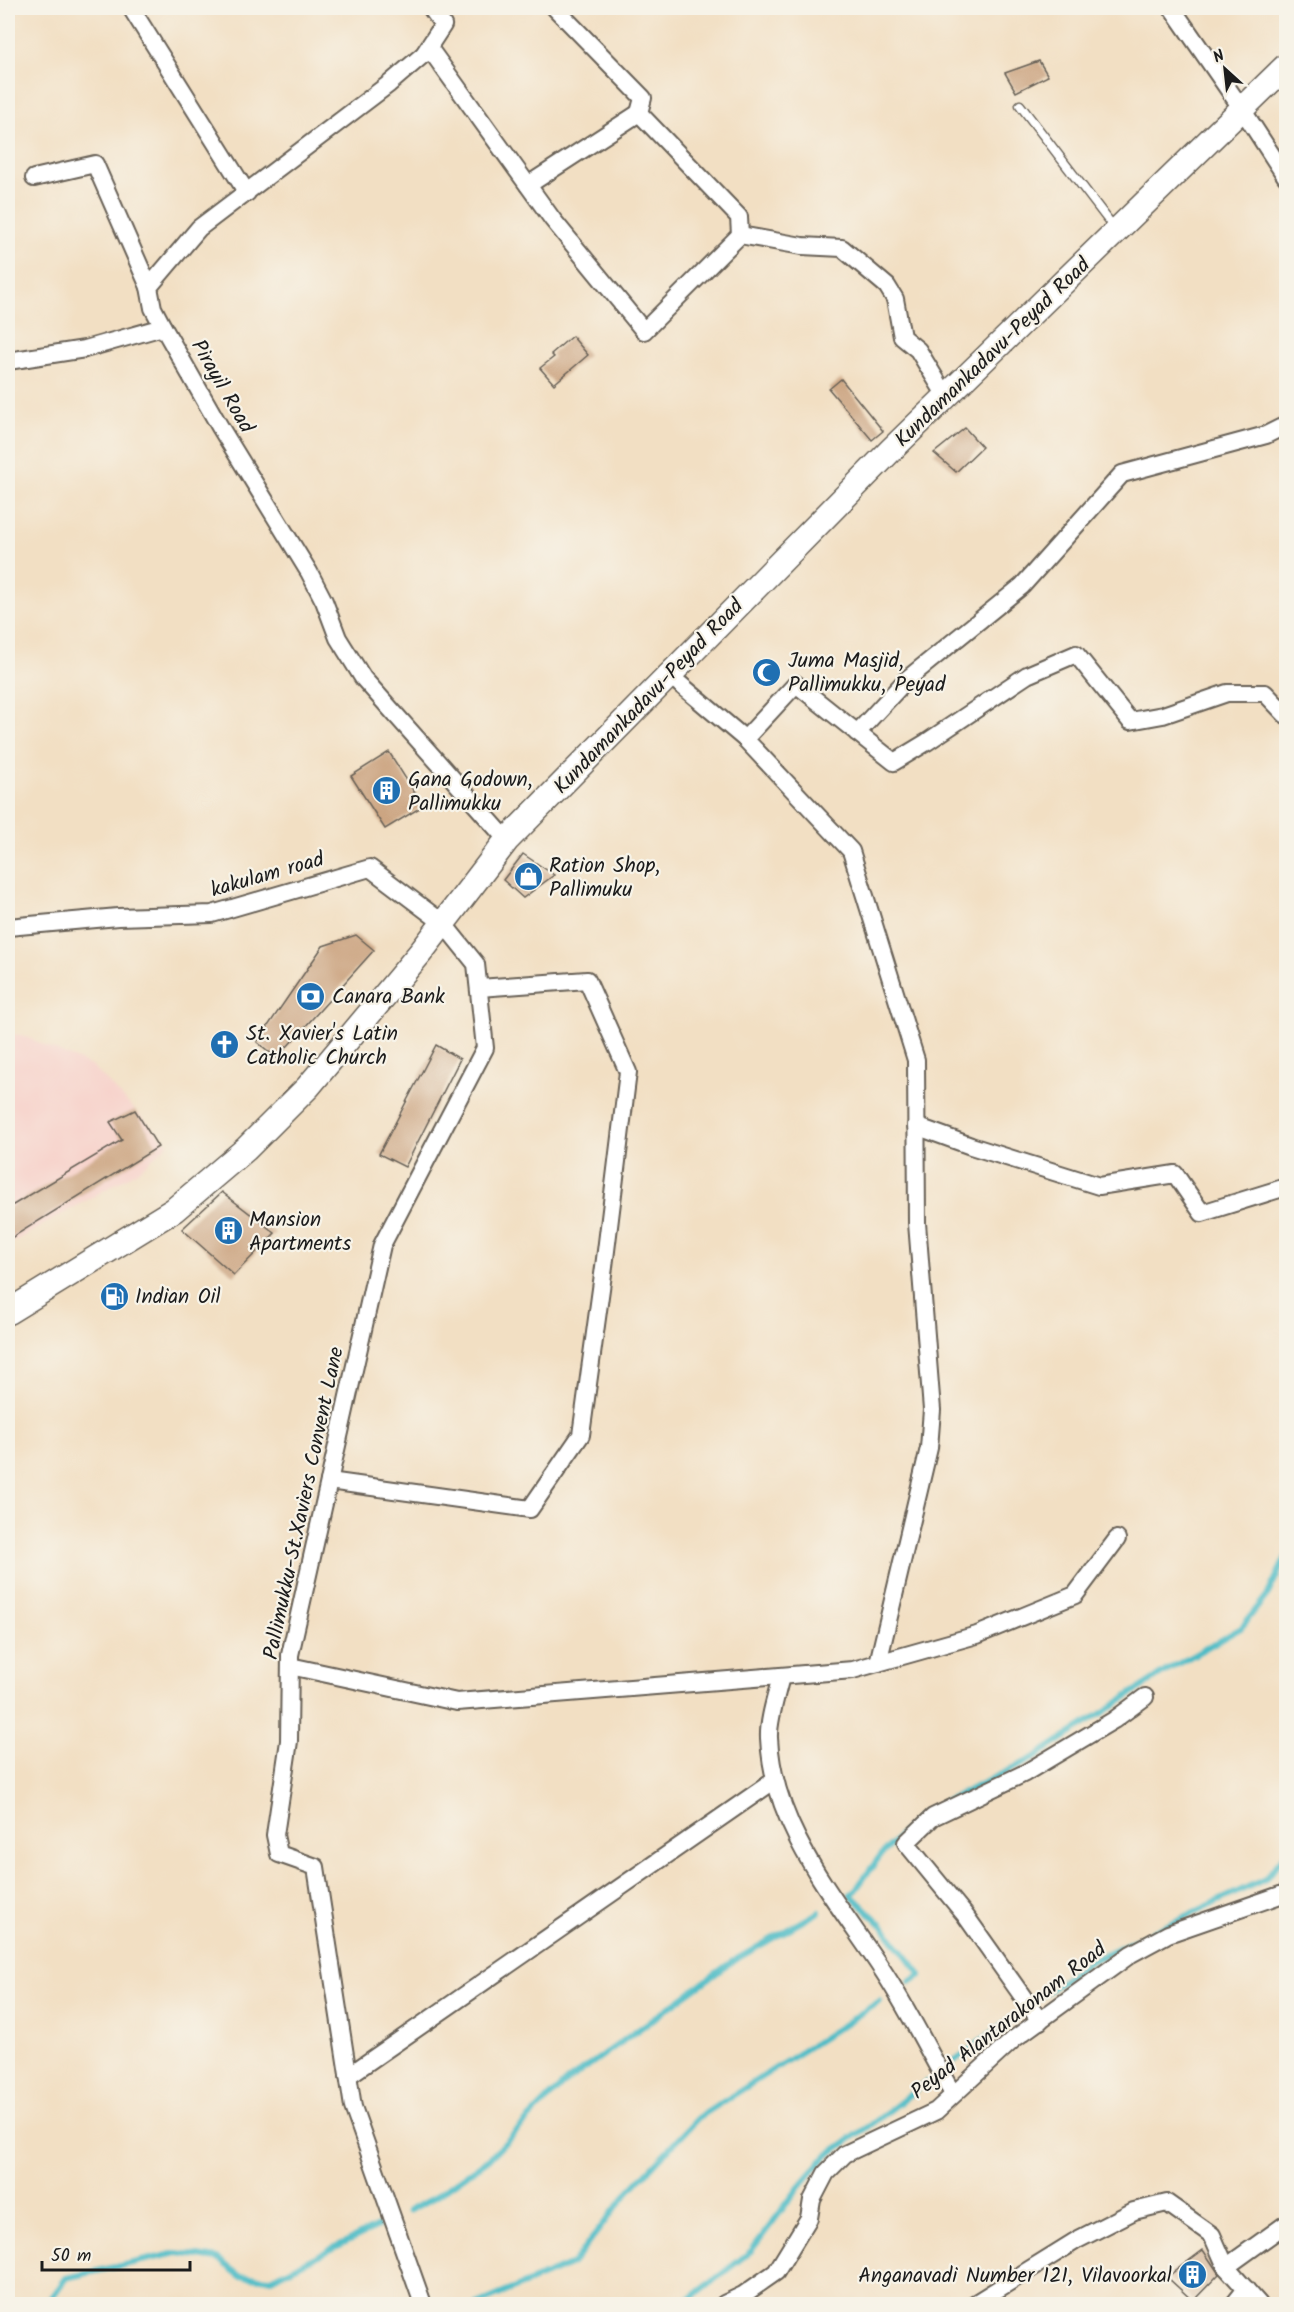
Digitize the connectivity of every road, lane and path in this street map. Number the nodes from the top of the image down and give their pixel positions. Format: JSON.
{"nodes":[{"id":1,"x":431,"y":8,"type":"edge"},
{"id":2,"x":555,"y":8,"type":"edge"},
{"id":3,"x":1172,"y":8,"type":"edge"},
{"id":4,"x":137,"y":11,"type":"edge"},
{"id":5,"x":424,"y":54,"type":"junction"},
{"id":6,"x":1287,"y":66,"type":"edge"},
{"id":7,"x":1020,"y":105,"type":"dead end"},
{"id":8,"x":1242,"y":109,"type":"junction"},
{"id":9,"x":639,"y":114,"type":"junction"},
{"id":10,"x":1287,"y":177,"type":"edge"},
{"id":11,"x":34,"y":178,"type":"dead end"},
{"id":12,"x":528,"y":185,"type":"junction"},
{"id":13,"x":247,"y":193,"type":"junction"},
{"id":14,"x":1116,"y":231,"type":"junction"},
{"id":15,"x":740,"y":235,"type":"junction"},
{"id":16,"x":149,"y":287,"type":"junction"},
{"id":17,"x":163,"y":327,"type":"junction"},
{"id":18,"x":8,"y":361,"type":"edge"},
{"id":19,"x":946,"y":396,"type":"junction"},
{"id":20,"x":1287,"y":425,"type":"edge"},
{"id":21,"x":668,"y":674,"type":"junction"},
{"id":22,"x":1287,"y":715,"type":"edge"},
{"id":23,"x":857,"y":733,"type":"junction"},
{"id":24,"x":745,"y":739,"type":"junction"},
{"id":25,"x":507,"y":840,"type":"junction"},
{"id":26,"x":442,"y":923,"type":"junction"},
{"id":27,"x":8,"y":927,"type":"edge"},
{"id":28,"x":479,"y":988,"type":"junction"},
{"id":29,"x":916,"y":1126,"type":"junction"},
{"id":30,"x":1287,"y":1187,"type":"edge"},
{"id":31,"x":8,"y":1312,"type":"edge"},
{"id":32,"x":329,"y":1481,"type":"junction"},
{"id":33,"x":1117,"y":1539,"type":"dead end"},
{"id":34,"x":878,"y":1663,"type":"junction"},
{"id":35,"x":290,"y":1666,"type":"junction"},
{"id":36,"x":781,"y":1676,"type":"junction"},
{"id":37,"x":1145,"y":1697,"type":"dead end"},
{"id":38,"x":775,"y":1780,"type":"junction"},
{"id":39,"x":1287,"y":1893,"type":"edge"},
{"id":40,"x":1040,"y":2021,"type":"junction"},
{"id":41,"x":348,"y":2076,"type":"junction"},
{"id":42,"x":953,"y":2094,"type":"junction"},
{"id":43,"x":1287,"y":2224,"type":"edge"},
{"id":44,"x":1226,"y":2267,"type":"junction"},
{"id":45,"x":1246,"y":2289,"type":"junction"},
{"id":46,"x":423,"y":2304,"type":"edge"},
{"id":47,"x":724,"y":2304,"type":"edge"},
{"id":48,"x":974,"y":2304,"type":"edge"},
{"id":49,"x":1234,"y":2304,"type":"edge"},
{"id":50,"x":1259,"y":2304,"type":"edge"}],
"edges":[{"from":1,"to":5,"type":"street"},
{"from":2,"to":9,"type":"street"},
{"from":3,"to":8,"type":"street"},
{"from":4,"to":13,"type":"street"},
{"from":5,"to":12,"type":"street"},
{"from":5,"to":13,"type":"street"},
{"from":6,"to":8,"type":"main road","name":"Kundamankadavu-Peyad Road"},
{"from":7,"to":14,"type":"lane"},
{"from":8,"to":10,"type":"street"},
{"from":8,"to":14,"type":"main road","name":"Kundamankadavu-Peyad Road"},
{"from":9,"to":12,"type":"street"},
{"from":9,"to":15,"type":"street"},
{"from":11,"to":16,"type":"street","name":"Pirayil Road"},
{"from":12,"to":15,"type":"street"},
{"from":13,"to":16,"type":"street"},
{"from":14,"to":19,"type":"main road","name":"Kundamankadavu-Peyad Road"},
{"from":15,"to":19,"type":"street"},
{"from":16,"to":17,"type":"street","name":"Pirayil Road"},
{"from":17,"to":18,"type":"street"},
{"from":17,"to":25,"type":"street","name":"Pirayil Road"},
{"from":19,"to":21,"type":"main road","name":"Kundamankadavu-Peyad Road"},
{"from":20,"to":23,"type":"street"},
{"from":21,"to":24,"type":"street"},
{"from":21,"to":25,"type":"main road","name":"Kundamankadavu-Peyad Road"},
{"from":22,"to":23,"type":"street"},
{"from":23,"to":24,"type":"street"},
{"from":24,"to":29,"type":"street"},
{"from":25,"to":26,"type":"main road","name":"Kundamankadavu-Peyad Road"},
{"from":26,"to":27,"type":"street","name":"kakulam road"},
{"from":26,"to":28,"type":"street","name":"Pallimukku-St.Xaviers Convent Lane"},
{"from":26,"to":31,"type":"main road","name":"Kundamankadavu-Peyad Road"},
{"from":28,"to":32,"type":"street","name":"Pallimukku-St.Xaviers Convent Lane"},
{"from":28,"to":32,"type":"street"},
{"from":29,"to":30,"type":"street"},
{"from":29,"to":34,"type":"street"},
{"from":32,"to":35,"type":"street","name":"Pallimukku-St.Xaviers Convent Lane"},
{"from":33,"to":34,"type":"street"},
{"from":34,"to":36,"type":"street"},
{"from":35,"to":36,"type":"street"},
{"from":35,"to":41,"type":"street","name":"Pallimukku-St.Xaviers Convent Lane"},
{"from":36,"to":38,"type":"street"},
{"from":37,"to":40,"type":"street"},
{"from":38,"to":41,"type":"street"},
{"from":38,"to":42,"type":"street"},
{"from":39,"to":40,"type":"street","name":"Peyad Alantarakonam Road"},
{"from":40,"to":42,"type":"street","name":"Peyad Alantarakonam Road"},
{"from":41,"to":46,"type":"street","name":"Pallimukku-St.Xaviers Convent Lane"},
{"from":42,"to":47,"type":"street","name":"Peyad Alantarakonam Road"},
{"from":43,"to":44,"type":"street"},
{"from":44,"to":45,"type":"street"},
{"from":44,"to":48,"type":"street"},
{"from":45,"to":49,"type":"street"},
{"from":45,"to":50,"type":"street"}]}
